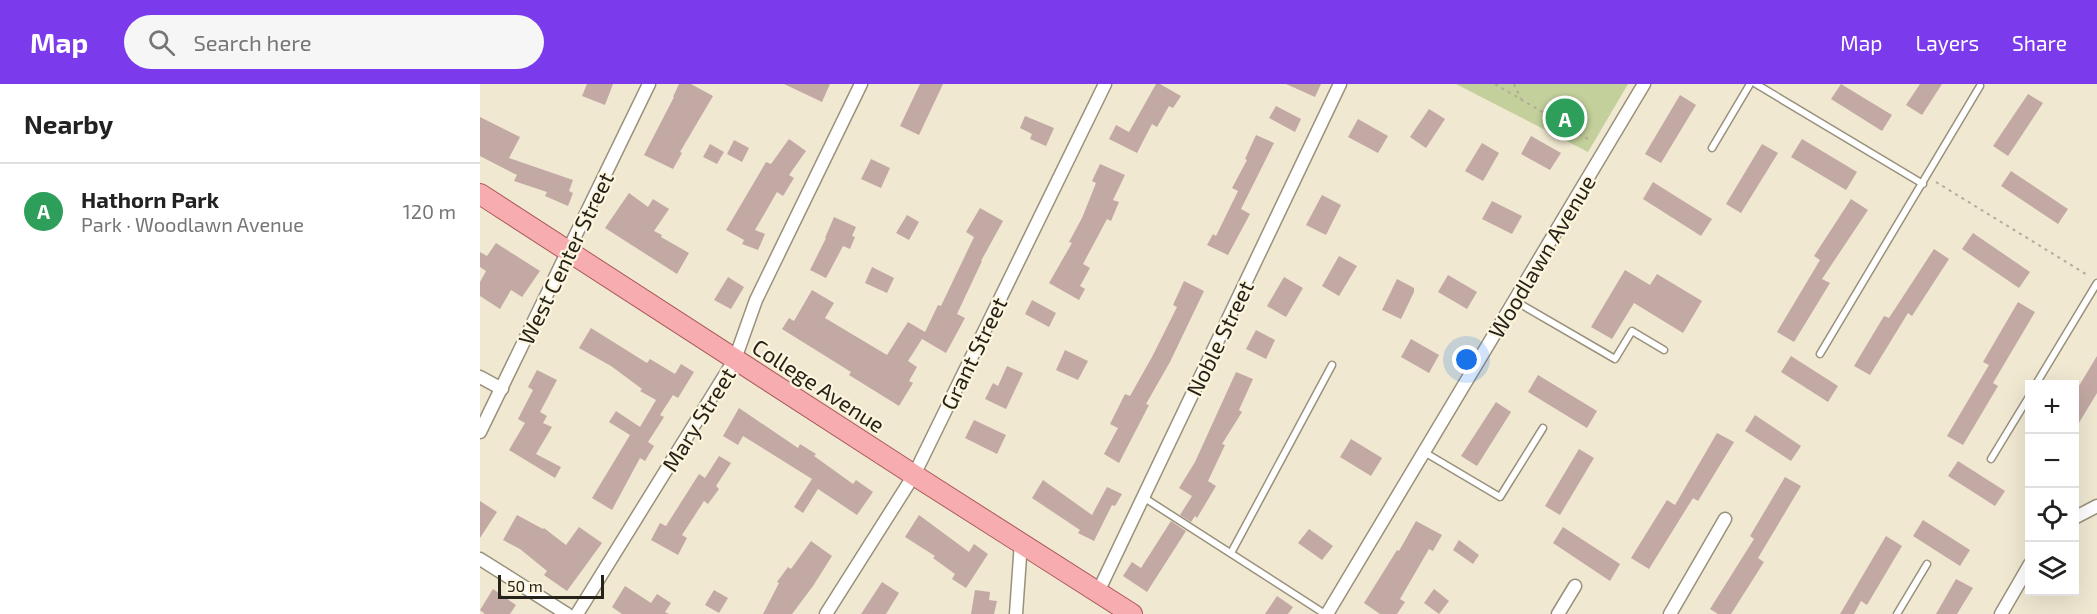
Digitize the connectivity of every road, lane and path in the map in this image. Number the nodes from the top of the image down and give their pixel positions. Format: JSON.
{"nodes":[{"id":1,"x":649,"y":84,"type":"edge"},
{"id":2,"x":861,"y":84,"type":"edge"},
{"id":3,"x":1105,"y":84,"type":"edge"},
{"id":4,"x":1340,"y":84,"type":"edge"},
{"id":5,"x":1495,"y":84,"type":"edge"},
{"id":6,"x":1514,"y":84,"type":"edge"},
{"id":7,"x":1644,"y":84,"type":"edge"},
{"id":8,"x":1750,"y":84,"type":"edge"},
{"id":9,"x":1756,"y":84,"type":"edge"},
{"id":10,"x":1980,"y":86,"type":"dead end"},
{"id":11,"x":1521,"y":99,"type":"junction"},
{"id":12,"x":1588,"y":138,"type":"dead end"},
{"id":13,"x":1712,"y":148,"type":"dead end"},
{"id":14,"x":1927,"y":177,"type":"junction"},
{"id":15,"x":1923,"y":184,"type":"junction"},
{"id":16,"x":480,"y":194,"type":"edge"},
{"id":17,"x":568,"y":251,"type":"junction"},
{"id":18,"x":2097,"y":282,"type":"edge"},
{"id":19,"x":1514,"y":301,"type":"junction"},
{"id":20,"x":1664,"y":350,"type":"dead end"},
{"id":21,"x":1820,"y":354,"type":"dead end"},
{"id":22,"x":735,"y":359,"type":"junction"},
{"id":23,"x":1332,"y":365,"type":"dead end"},
{"id":24,"x":480,"y":378,"type":"edge"},
{"id":25,"x":2038,"y":380,"type":"edge"},
{"id":26,"x":502,"y":389,"type":"junction"},
{"id":27,"x":2025,"y":403,"type":"edge"},
{"id":28,"x":1543,"y":428,"type":"dead end"},
{"id":29,"x":480,"y":432,"type":"edge"},
{"id":30,"x":1424,"y":452,"type":"junction"},
{"id":31,"x":1990,"y":459,"type":"dead end"},
{"id":32,"x":914,"y":475,"type":"junction"},
{"id":33,"x":1143,"y":496,"type":"junction"},
{"id":34,"x":2097,"y":507,"type":"edge"},
{"id":35,"x":2079,"y":516,"type":"edge"},
{"id":36,"x":1725,"y":519,"type":"dead end"},
{"id":37,"x":1021,"y":542,"type":"junction"},
{"id":38,"x":1231,"y":553,"type":"junction"},
{"id":39,"x":480,"y":559,"type":"edge"},
{"id":40,"x":1927,"y":564,"type":"dead end"},
{"id":41,"x":2025,"y":573,"type":"edge"},
{"id":42,"x":1575,"y":586,"type":"dead end"},
{"id":43,"x":1098,"y":592,"type":"junction"},
{"id":44,"x":567,"y":614,"type":"edge"},
{"id":45,"x":577,"y":614,"type":"edge"},
{"id":46,"x":826,"y":614,"type":"edge"},
{"id":47,"x":1016,"y":614,"type":"edge"},
{"id":48,"x":1132,"y":614,"type":"edge"},
{"id":49,"x":1326,"y":614,"type":"edge"},
{"id":50,"x":1558,"y":614,"type":"edge"},
{"id":51,"x":1670,"y":614,"type":"edge"},
{"id":52,"x":1897,"y":614,"type":"edge"},
{"id":53,"x":2001,"y":614,"type":"edge"}],
"edges":[{"from":1,"to":17,"type":"street","name":"West Center Street"},
{"from":2,"to":22,"type":"street","name":"Mary Street"},
{"from":3,"to":32,"type":"street","name":"Grant Street"},
{"from":4,"to":33,"type":"street","name":"Noble Street"},
{"from":5,"to":11,"type":"path"},
{"from":6,"to":11,"type":"path"},
{"from":7,"to":19,"type":"street","name":"Woodlawn Avenue"},
{"from":8,"to":13,"type":"lane"},
{"from":9,"to":15,"type":"lane"},
{"from":10,"to":14,"type":"lane"},
{"from":11,"to":12,"type":"path"},
{"from":14,"to":15,"type":"lane"},
{"from":14,"to":18,"type":"path"},
{"from":15,"to":21,"type":"lane"},
{"from":16,"to":17,"type":"main road","name":"College Avenue"},
{"from":17,"to":22,"type":"main road","name":"College Avenue"},
{"from":17,"to":26,"type":"street","name":"West Center Street"},
{"from":18,"to":25,"type":"lane"},
{"from":19,"to":20,"type":"lane"},
{"from":19,"to":30,"type":"street","name":"Woodlawn Avenue"},
{"from":22,"to":32,"type":"main road","name":"College Avenue"},
{"from":22,"to":45,"type":"street","name":"Mary Street"},
{"from":23,"to":38,"type":"lane"},
{"from":24,"to":26,"type":"street"},
{"from":26,"to":29,"type":"street","name":"West Center Street"},
{"from":27,"to":31,"type":"lane"},
{"from":28,"to":30,"type":"lane"},
{"from":30,"to":49,"type":"street","name":"Woodlawn Avenue"},
{"from":32,"to":37,"type":"main road","name":"College Avenue"},
{"from":32,"to":46,"type":"street","name":"Grant Street"},
{"from":33,"to":38,"type":"lane"},
{"from":33,"to":43,"type":"street","name":"Noble Street"},
{"from":34,"to":35,"type":"street"},
{"from":36,"to":51,"type":"street"},
{"from":37,"to":43,"type":"main road","name":"College Avenue"},
{"from":37,"to":47,"type":"street"},
{"from":38,"to":49,"type":"lane"},
{"from":39,"to":44,"type":"street"},
{"from":40,"to":52,"type":"lane"},
{"from":41,"to":53,"type":"street"},
{"from":42,"to":50,"type":"street"},
{"from":43,"to":48,"type":"main road","name":"College Avenue"}]}
